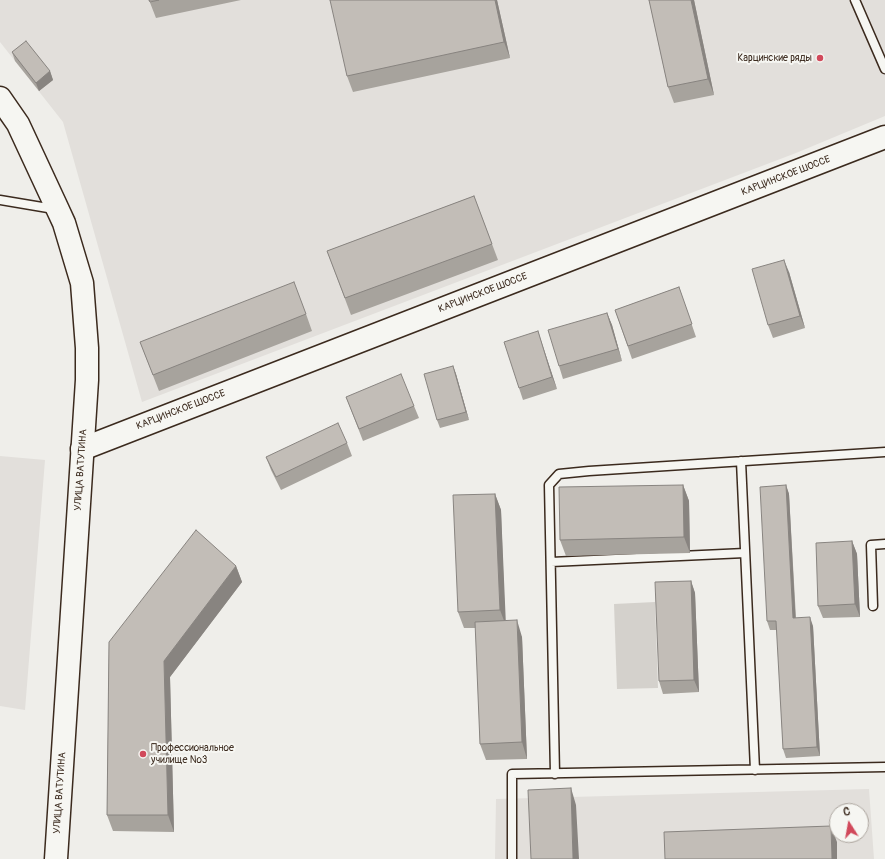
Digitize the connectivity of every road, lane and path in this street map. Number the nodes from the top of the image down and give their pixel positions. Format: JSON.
{"nodes":[{"id":1,"x":855,"y":0,"type":"edge"},
{"id":2,"x":885,"y":69,"type":"edge"},
{"id":3,"x":0,"y":98,"type":"edge"},
{"id":4,"x":885,"y":137,"type":"edge"},
{"id":5,"x":0,"y":200,"type":"edge"},
{"id":6,"x":58,"y":210,"type":"junction"},
{"id":7,"x":82,"y":448,"type":"junction"},
{"id":8,"x":885,"y":452,"type":"edge"},
{"id":9,"x":741,"y":461,"type":"junction"},
{"id":10,"x":885,"y":544,"type":"edge"},
{"id":11,"x":745,"y":553,"type":"junction"},
{"id":12,"x":551,"y":562,"type":"junction"},
{"id":13,"x":873,"y":606,"type":"dead end"},
{"id":14,"x":885,"y":767,"type":"edge"},
{"id":15,"x":755,"y":770,"type":"junction"},
{"id":16,"x":555,"y":774,"type":"junction"},
{"id":17,"x":56,"y":859,"type":"edge"},
{"id":18,"x":512,"y":859,"type":"edge"}],
"edges":[{"from":1,"to":2,"type":"lane"},
{"from":3,"to":6,"type":"main road","name":"УЛИЦА ВАТУТИНА"},
{"from":4,"to":7,"type":"main road","name":"КАРЦИНСКОЕ ШОССЕ"},
{"from":5,"to":6,"type":"lane"},
{"from":6,"to":7,"type":"main road","name":"УЛИЦА ВАТУТИНА"},
{"from":7,"to":17,"type":"main road","name":"УЛИЦА ВАТУТИНА"},
{"from":8,"to":9,"type":"lane"},
{"from":9,"to":11,"type":"lane"},
{"from":9,"to":12,"type":"lane"},
{"from":10,"to":13,"type":"lane"},
{"from":11,"to":12,"type":"lane"},
{"from":11,"to":15,"type":"lane"},
{"from":12,"to":16,"type":"lane"},
{"from":14,"to":15,"type":"lane"},
{"from":15,"to":16,"type":"lane"},
{"from":16,"to":18,"type":"lane"}]}
